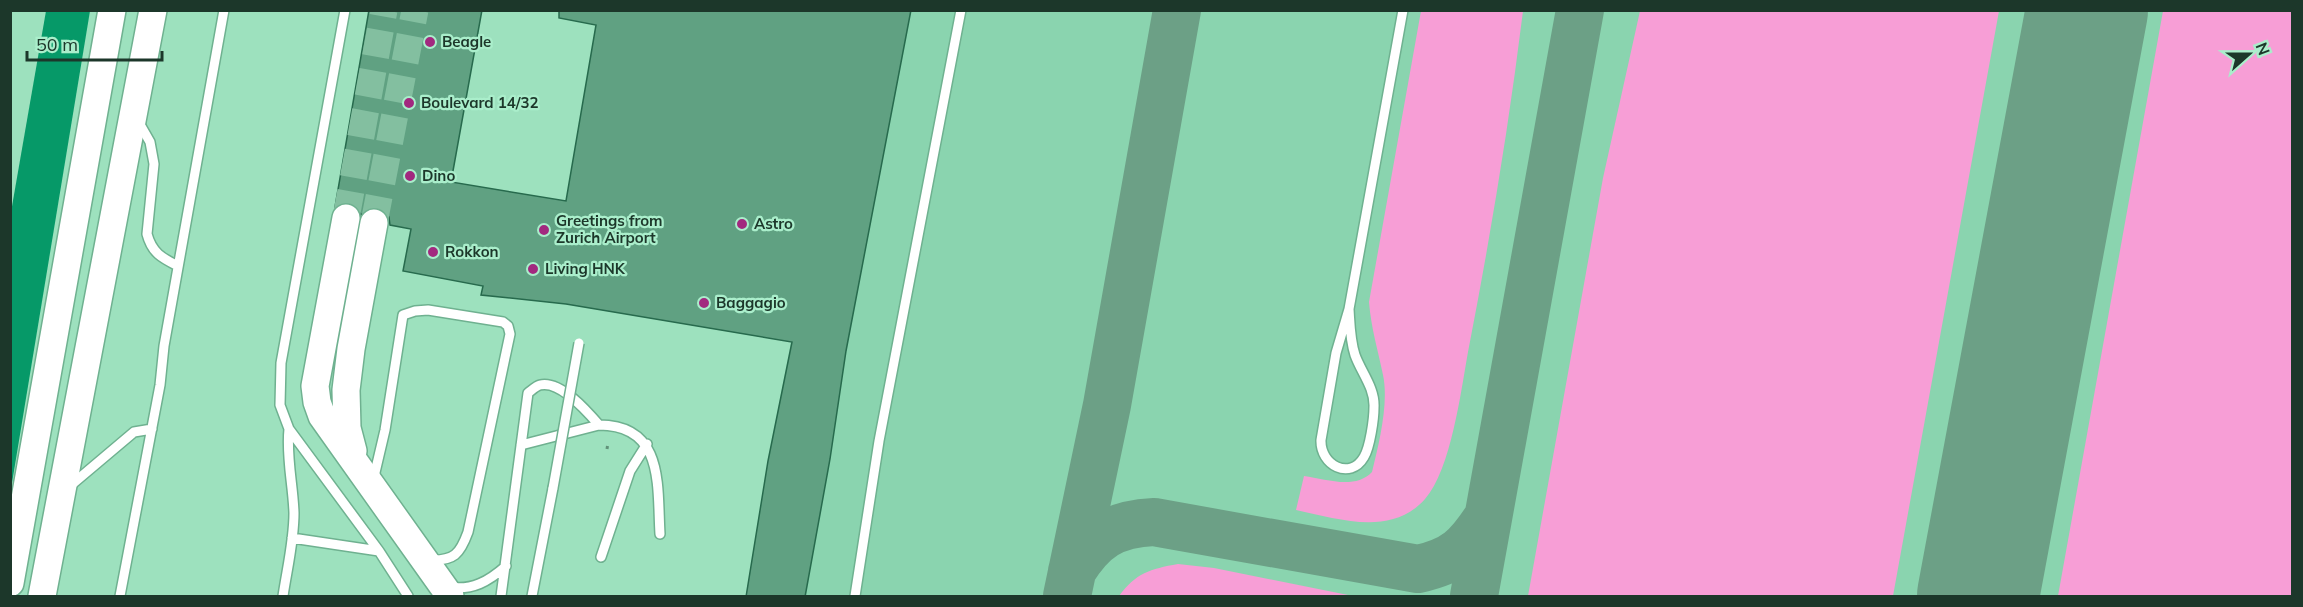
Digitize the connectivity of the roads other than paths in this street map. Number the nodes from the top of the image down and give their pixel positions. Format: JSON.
{"nodes":[{"id":1,"x":112,"y":10,"type":"edge"},
{"id":2,"x":153,"y":10,"type":"edge"},
{"id":3,"x":224,"y":10,"type":"edge"},
{"id":4,"x":345,"y":10,"type":"edge"},
{"id":5,"x":961,"y":10,"type":"edge"},
{"id":6,"x":1403,"y":10,"type":"edge"},
{"id":7,"x":134,"y":115,"type":"junction"},
{"id":8,"x":346,"y":218,"type":"tunnel mouth"},
{"id":9,"x":374,"y":223,"type":"tunnel mouth"},
{"id":10,"x":178,"y":266,"type":"junction"},
{"id":11,"x":1349,"y":309,"type":"junction"},
{"id":12,"x":579,"y":343,"type":"dead end"},
{"id":13,"x":599,"y":424,"type":"junction"},
{"id":14,"x":152,"y":429,"type":"junction"},
{"id":15,"x":289,"y":429,"type":"junction"},
{"id":16,"x":647,"y":444,"type":"junction"},
{"id":17,"x":521,"y":445,"type":"junction"},
{"id":18,"x":356,"y":461,"type":"junction"},
{"id":19,"x":372,"y":486,"type":"junction"},
{"id":20,"x":62,"y":494,"type":"junction"},
{"id":21,"x":660,"y":534,"type":"dead end"},
{"id":22,"x":292,"y":538,"type":"junction"},
{"id":23,"x":379,"y":551,"type":"junction"},
{"id":24,"x":601,"y":557,"type":"dead end"},
{"id":25,"x":425,"y":560,"type":"junction"},
{"id":26,"x":506,"y":566,"type":"junction"},
{"id":27,"x":10,"y":583,"type":"edge"},
{"id":28,"x":447,"y":591,"type":"edge"},
{"id":29,"x":42,"y":597,"type":"edge"},
{"id":30,"x":120,"y":597,"type":"edge"},
{"id":31,"x":283,"y":597,"type":"edge"},
{"id":32,"x":408,"y":597,"type":"edge"},
{"id":33,"x":501,"y":597,"type":"edge"},
{"id":34,"x":532,"y":597,"type":"edge"},
{"id":35,"x":855,"y":597,"type":"edge"}],
"edges":[{"from":1,"to":27,"type":"main road"},
{"from":2,"to":7,"type":"main road"},
{"from":3,"to":10,"type":"lane"},
{"from":4,"to":15,"type":"lane"},
{"from":5,"to":35,"type":"lane"},
{"from":6,"to":11,"type":"lane"},
{"from":7,"to":10,"type":"lane"},
{"from":7,"to":20,"type":"main road"},
{"from":8,"to":18,"type":"main road"},
{"from":9,"to":18,"type":"main road"},
{"from":10,"to":14,"type":"lane"},
{"from":11,"to":11,"type":"lane"},
{"from":12,"to":34,"type":"lane","bridge":true},
{"from":13,"to":16,"type":"lane"},
{"from":13,"to":17,"type":"lane"},
{"from":13,"to":17,"type":"lane"},
{"from":14,"to":20,"type":"lane"},
{"from":14,"to":30,"type":"lane"},
{"from":15,"to":22,"type":"lane"},
{"from":15,"to":23,"type":"lane"},
{"from":16,"to":21,"type":"lane"},
{"from":16,"to":24,"type":"lane"},
{"from":17,"to":26,"type":"lane"},
{"from":18,"to":19,"type":"main road"},
{"from":19,"to":25,"type":"main road"},
{"from":19,"to":25,"type":"lane"},
{"from":20,"to":29,"type":"main road"},
{"from":22,"to":23,"type":"lane"},
{"from":22,"to":31,"type":"lane"},
{"from":23,"to":32,"type":"lane"},
{"from":25,"to":28,"type":"main road"},
{"from":26,"to":28,"type":"lane"},
{"from":26,"to":33,"type":"lane"}]}
